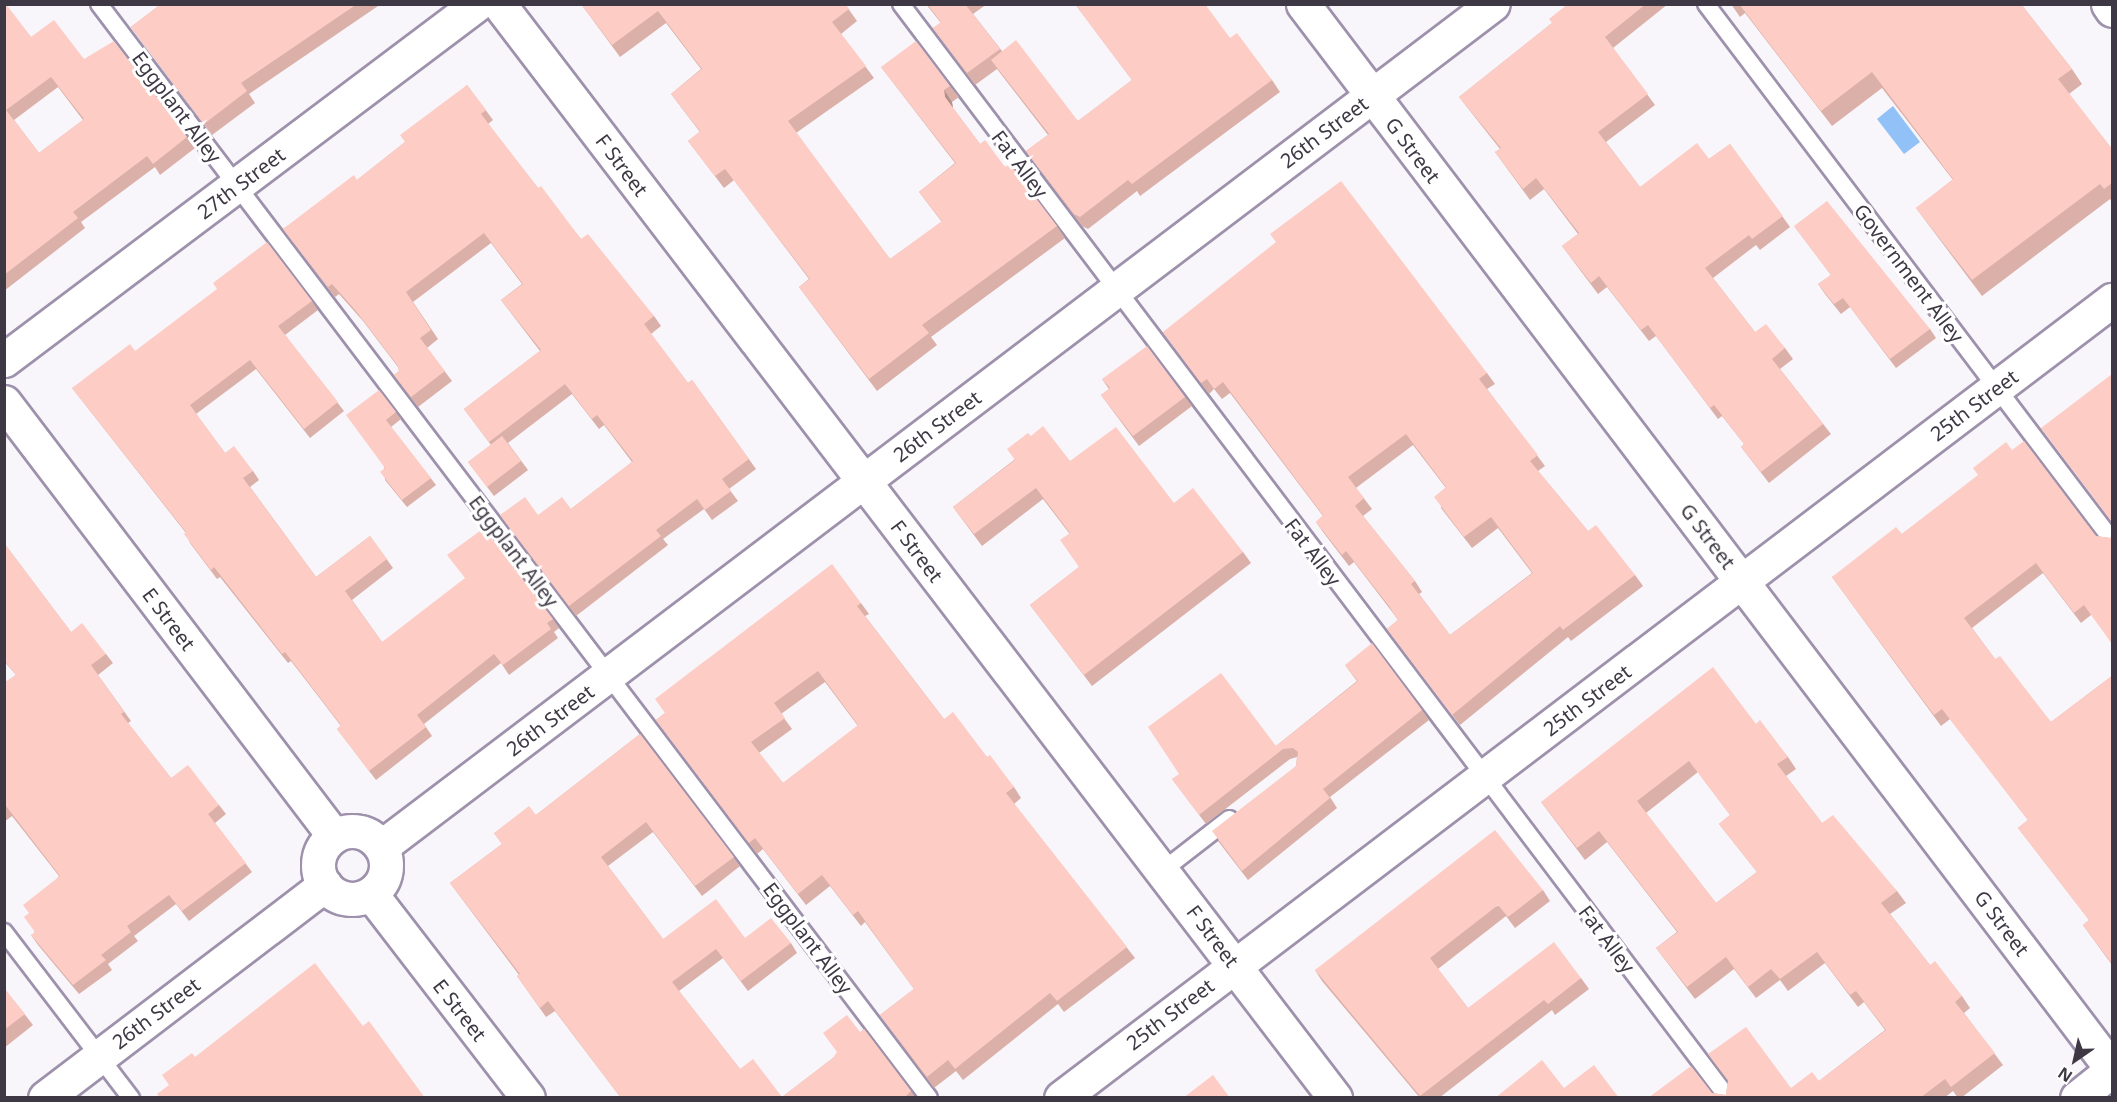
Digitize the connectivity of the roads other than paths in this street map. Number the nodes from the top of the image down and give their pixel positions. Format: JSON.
{"nodes":[{"id":1,"x":99,"y":4,"type":"edge"},
{"id":2,"x":477,"y":4,"type":"edge"},
{"id":3,"x":499,"y":4,"type":"edge"},
{"id":4,"x":901,"y":4,"type":"edge"},
{"id":5,"x":1303,"y":4,"type":"edge"},
{"id":6,"x":1493,"y":4,"type":"edge"},
{"id":7,"x":1706,"y":4,"type":"edge"},
{"id":8,"x":2108,"y":4,"type":"edge"},
{"id":9,"x":2112,"y":10,"type":"edge"},
{"id":10,"x":1372,"y":96,"type":"junction"},
{"id":11,"x":237,"y":186,"type":"junction"},
{"id":12,"x":1116,"y":291,"type":"junction"},
{"id":13,"x":2112,"y":300,"type":"edge"},
{"id":14,"x":4,"y":360,"type":"edge"},
{"id":15,"x":1996,"y":387,"type":"junction"},
{"id":16,"x":4,"y":402,"type":"edge"},
{"id":17,"x":864,"y":480,"type":"junction"},
{"id":18,"x":2112,"y":540,"type":"edge"},
{"id":19,"x":1743,"y":582,"type":"junction"},
{"id":20,"x":610,"y":676,"type":"junction"},
{"id":21,"x":1484,"y":778,"type":"junction"},
{"id":22,"x":1244,"y":807,"type":"edge"},
{"id":23,"x":334,"y":836,"type":"junction"},
{"id":24,"x":381,"y":847,"type":"junction"},
{"id":25,"x":1162,"y":871,"type":"junction"},
{"id":26,"x":325,"y":885,"type":"junction"},
{"id":27,"x":371,"y":894,"type":"junction"},
{"id":28,"x":4,"y":932,"type":"edge"},
{"id":29,"x":1235,"y":965,"type":"junction"},
{"id":30,"x":99,"y":1056,"type":"junction"},
{"id":31,"x":2112,"y":1069,"type":"edge"},
{"id":32,"x":45,"y":1098,"type":"edge"},
{"id":33,"x":131,"y":1098,"type":"edge"},
{"id":34,"x":528,"y":1098,"type":"edge"},
{"id":35,"x":929,"y":1098,"type":"edge"},
{"id":36,"x":1060,"y":1098,"type":"edge"},
{"id":37,"x":1335,"y":1098,"type":"edge"},
{"id":38,"x":1728,"y":1098,"type":"edge"},
{"id":39,"x":2077,"y":1098,"type":"edge"}],
"edges":[{"from":1,"to":11,"type":"lane","name":"Eggplant Alley"},
{"from":2,"to":11,"type":"street","name":"27th Street"},
{"from":3,"to":17,"type":"street","name":"F Street"},
{"from":4,"to":12,"type":"lane","name":"Fat Alley"},
{"from":5,"to":10,"type":"street","name":"G Street"},
{"from":6,"to":10,"type":"street","name":"26th Street"},
{"from":7,"to":15,"type":"lane","name":"Government Alley"},
{"from":8,"to":9,"type":"street"},
{"from":10,"to":12,"type":"street","name":"26th Street"},
{"from":10,"to":19,"type":"street","name":"G Street"},
{"from":11,"to":14,"type":"street","name":"27th Street"},
{"from":11,"to":20,"type":"lane","name":"Eggplant Alley"},
{"from":12,"to":17,"type":"street","name":"26th Street"},
{"from":12,"to":21,"type":"lane","name":"Fat Alley"},
{"from":13,"to":15,"type":"street","name":"25th Street"},
{"from":15,"to":18,"type":"lane","name":"Government Alley"},
{"from":15,"to":19,"type":"street","name":"25th Street"},
{"from":16,"to":23,"type":"street","name":"E Street"},
{"from":17,"to":20,"type":"street","name":"26th Street"},
{"from":17,"to":25,"type":"street","name":"F Street"},
{"from":19,"to":21,"type":"street","name":"25th Street"},
{"from":19,"to":31,"type":"street","name":"G Street"},
{"from":20,"to":24,"type":"street","name":"26th Street"},
{"from":20,"to":35,"type":"lane","name":"Eggplant Alley"},
{"from":21,"to":29,"type":"street","name":"25th Street"},
{"from":21,"to":38,"type":"lane","name":"Fat Alley"},
{"from":22,"to":25,"type":"lane"},
{"from":23,"to":24,"type":"street"},
{"from":23,"to":26,"type":"street"},
{"from":24,"to":27,"type":"street"},
{"from":25,"to":29,"type":"street","name":"F Street"},
{"from":26,"to":27,"type":"street"},
{"from":26,"to":30,"type":"street","name":"26th Street"},
{"from":27,"to":34,"type":"street","name":"E Street"},
{"from":28,"to":30,"type":"lane"},
{"from":29,"to":36,"type":"street","name":"25th Street"},
{"from":29,"to":37,"type":"street","name":"F Street"},
{"from":30,"to":32,"type":"street","name":"26th Street"},
{"from":30,"to":33,"type":"lane"},
{"from":31,"to":39,"type":"street"}]}
